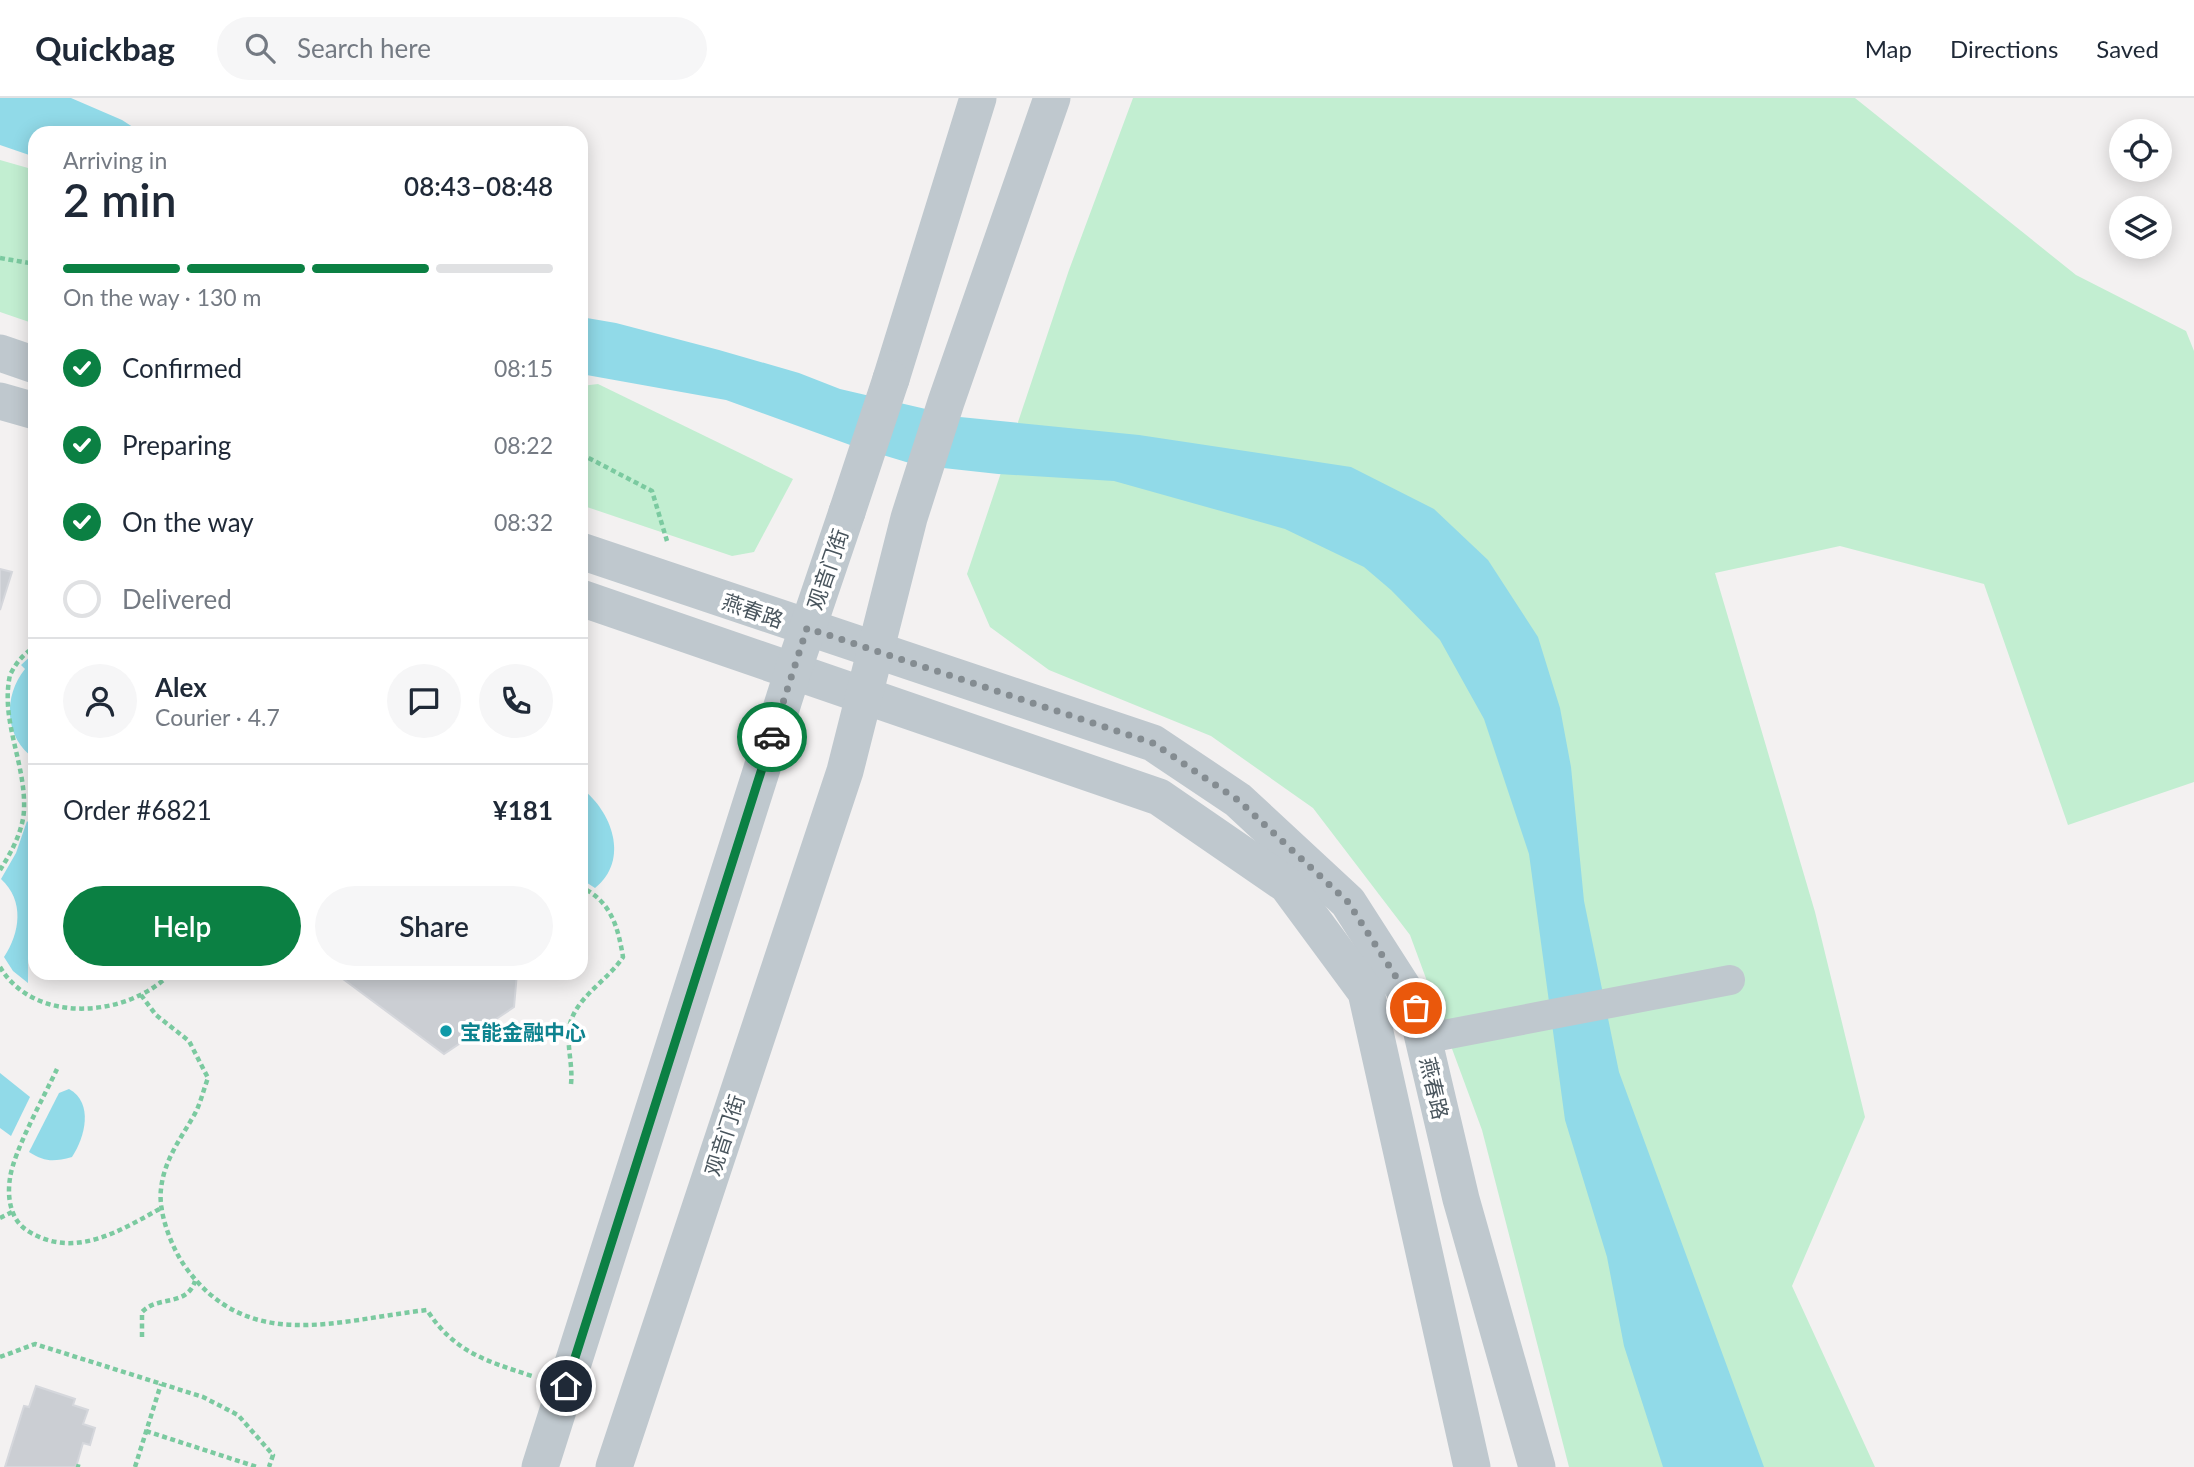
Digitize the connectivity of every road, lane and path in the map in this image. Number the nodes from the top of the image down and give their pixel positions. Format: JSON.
{"nodes":[{"id":1,"x":978,"y":98,"type":"edge"},
{"id":2,"x":1052,"y":98,"type":"edge"},
{"id":3,"x":0,"y":258,"type":"edge"},
{"id":4,"x":28,"y":263,"type":"edge"},
{"id":5,"x":0,"y":353,"type":"edge"},
{"id":6,"x":28,"y":363,"type":"edge"},
{"id":7,"x":0,"y":401,"type":"edge"},
{"id":8,"x":28,"y":409,"type":"edge"},
{"id":9,"x":588,"y":458,"type":"edge"},
{"id":10,"x":668,"y":545,"type":"dead end"},
{"id":11,"x":588,"y":553,"type":"edge"},
{"id":12,"x":588,"y":600,"type":"edge"},
{"id":13,"x":807,"y":628,"type":"junction"},
{"id":14,"x":28,"y":651,"type":"edge"},
{"id":15,"x":876,"y":651,"type":"junction"},
{"id":16,"x":793,"y":671,"type":"junction"},
{"id":17,"x":864,"y":696,"type":"junction"},
{"id":18,"x":1,"y":717,"type":"edge"},
{"id":19,"x":7,"y":744,"type":"dead end"},
{"id":20,"x":0,"y":870,"type":"edge"},
{"id":21,"x":588,"y":890,"type":"edge"},
{"id":22,"x":0,"y":967,"type":"edge"},
{"id":23,"x":164,"y":980,"type":"edge"},
{"id":24,"x":1730,"y":980,"type":"dead end"},
{"id":25,"x":141,"y":995,"type":"junction"},
{"id":26,"x":1423,"y":1039,"type":"junction"},
{"id":27,"x":57,"y":1069,"type":"dead end"},
{"id":28,"x":571,"y":1084,"type":"dead end"},
{"id":29,"x":163,"y":1207,"type":"junction"},
{"id":30,"x":12,"y":1212,"type":"junction"},
{"id":31,"x":0,"y":1217,"type":"edge"},
{"id":32,"x":195,"y":1281,"type":"junction"},
{"id":33,"x":142,"y":1337,"type":"dead end"},
{"id":34,"x":0,"y":1357,"type":"edge"},
{"id":35,"x":161,"y":1384,"type":"junction"},
{"id":36,"x":566,"y":1386,"type":"junction"},
{"id":37,"x":146,"y":1431,"type":"junction"},
{"id":38,"x":135,"y":1467,"type":"edge"},
{"id":39,"x":257,"y":1467,"type":"edge"},
{"id":40,"x":269,"y":1467,"type":"edge"},
{"id":41,"x":540,"y":1467,"type":"edge"},
{"id":42,"x":614,"y":1467,"type":"edge"},
{"id":43,"x":1472,"y":1467,"type":"edge"},
{"id":44,"x":1537,"y":1467,"type":"edge"}],
"edges":[{"from":1,"to":13,"type":"street","name":"观音门街","bridge":true},
{"from":2,"to":15,"type":"street","name":"观音门街"},
{"from":3,"to":4,"type":"path"},
{"from":5,"to":6,"type":"street"},
{"from":7,"to":8,"type":"street"},
{"from":9,"to":10,"type":"path"},
{"from":11,"to":13,"type":"street","name":"燕春路"},
{"from":12,"to":16,"type":"street"},
{"from":13,"to":15,"type":"street","name":"燕春路"},
{"from":13,"to":16,"type":"street","name":"观音门街"},
{"from":14,"to":18,"type":"path"},
{"from":15,"to":17,"type":"street","name":"观音门街"},
{"from":15,"to":26,"type":"street","name":"燕春路"},
{"from":16,"to":17,"type":"street"},
{"from":16,"to":36,"type":"street","name":"观音门街"},
{"from":17,"to":42,"type":"street","name":"观音门街"},
{"from":17,"to":43,"type":"street"},
{"from":19,"to":20,"type":"path"},
{"from":21,"to":28,"type":"path"},
{"from":22,"to":25,"type":"path"},
{"from":23,"to":25,"type":"path"},
{"from":24,"to":26,"type":"street"},
{"from":25,"to":29,"type":"path"},
{"from":26,"to":44,"type":"street","name":"燕春路"},
{"from":27,"to":30,"type":"path"},
{"from":29,"to":30,"type":"path"},
{"from":29,"to":32,"type":"path"},
{"from":30,"to":31,"type":"path"},
{"from":32,"to":33,"type":"path"},
{"from":32,"to":36,"type":"path"},
{"from":34,"to":35,"type":"path"},
{"from":35,"to":37,"type":"path"},
{"from":35,"to":40,"type":"path"},
{"from":36,"to":41,"type":"street","name":"观音门街"},
{"from":37,"to":38,"type":"path"},
{"from":37,"to":39,"type":"path"}]}
